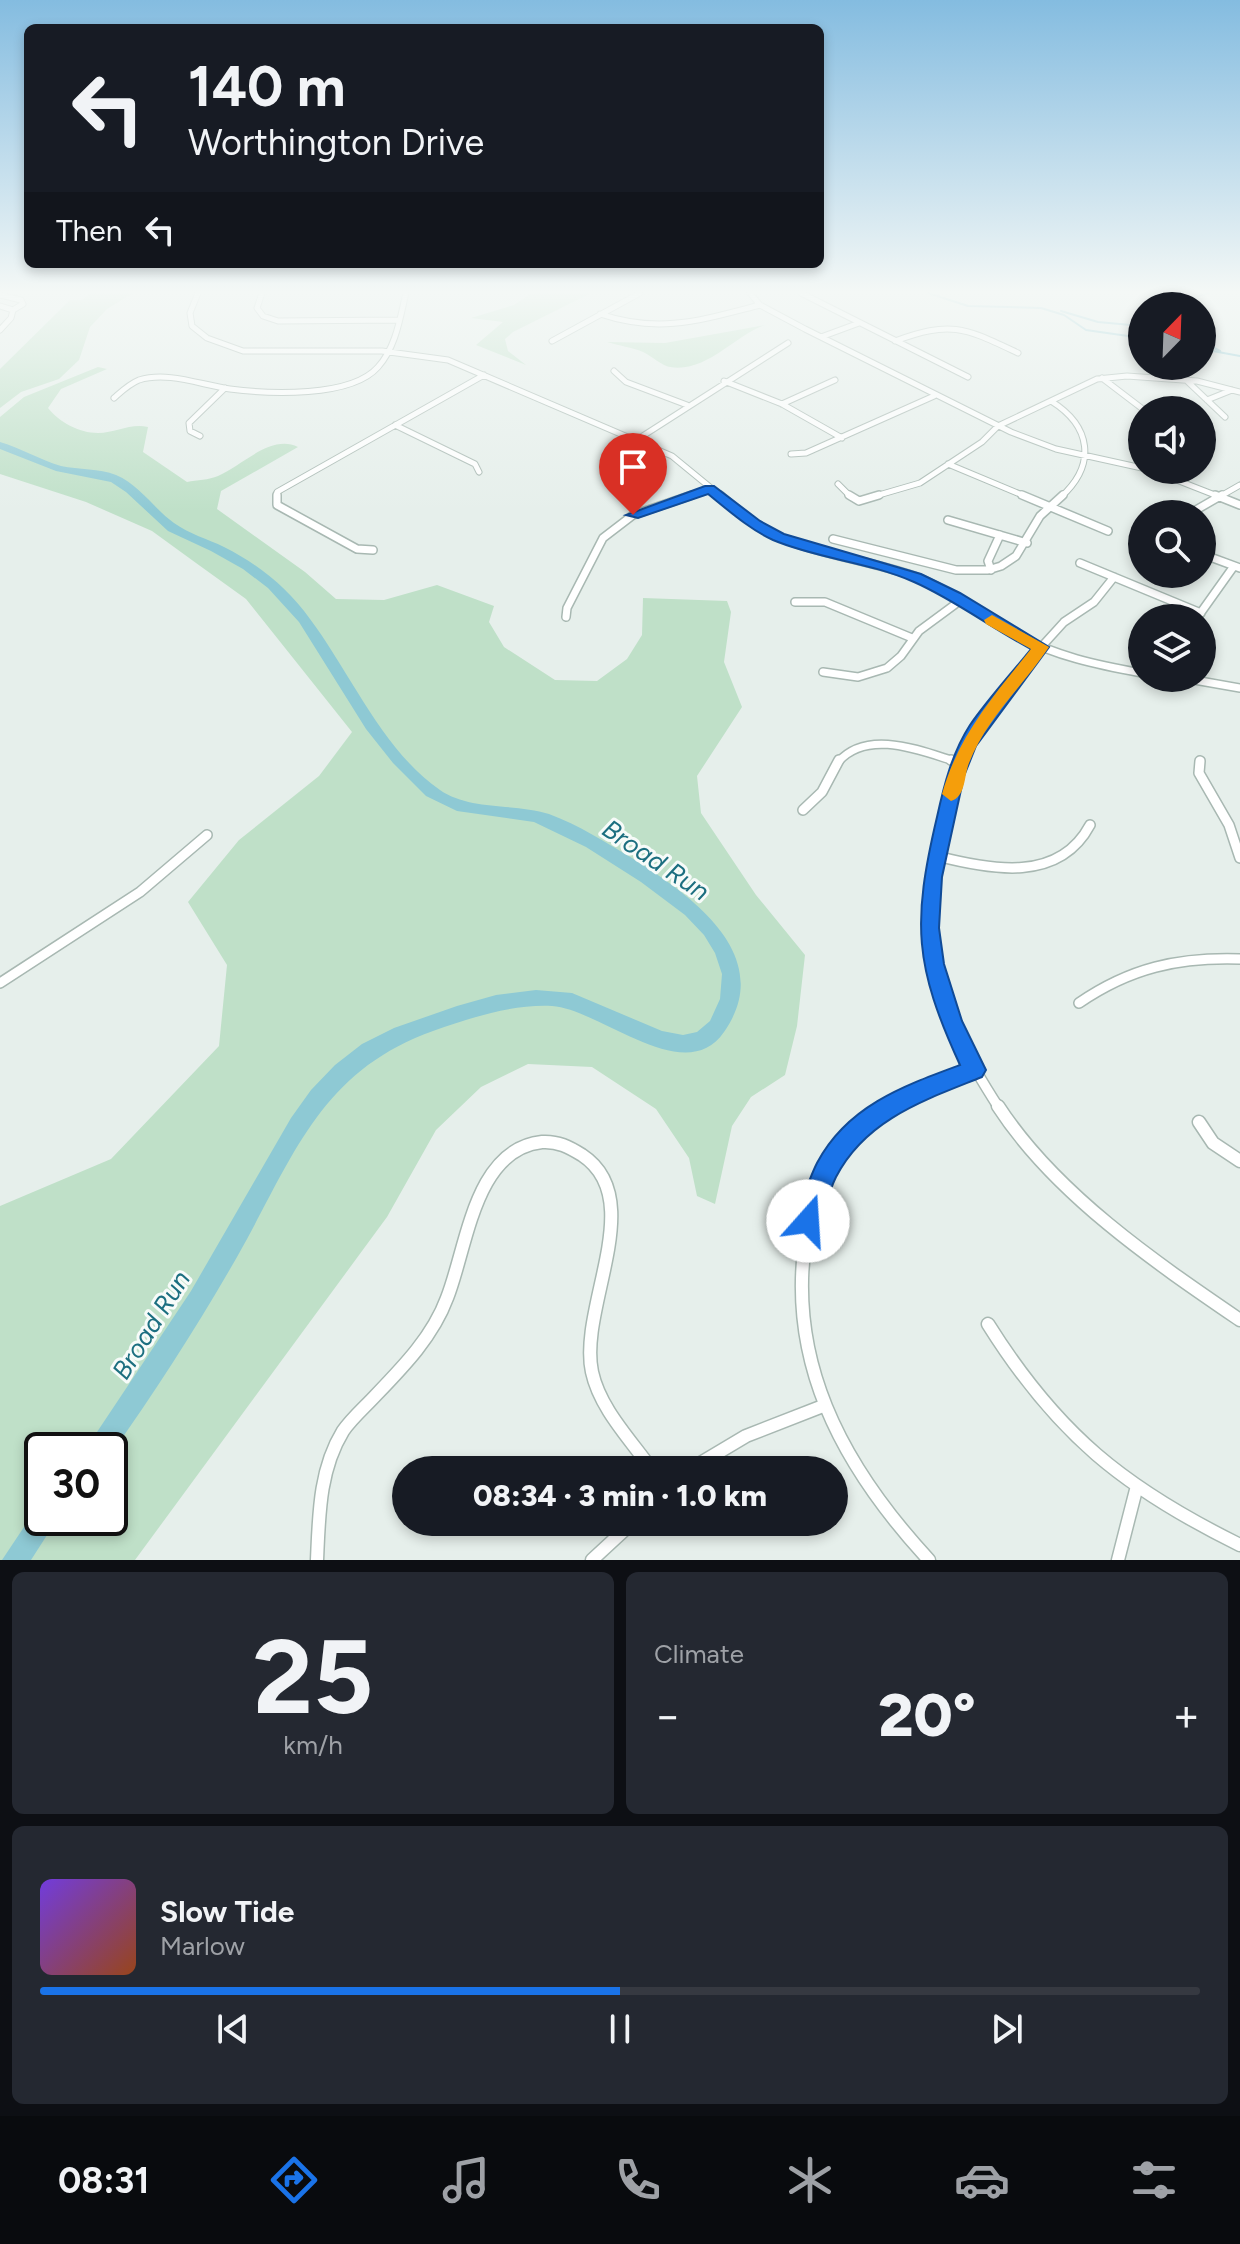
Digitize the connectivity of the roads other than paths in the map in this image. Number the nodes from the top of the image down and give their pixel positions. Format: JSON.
{"nodes":[{"id":1,"x":377,"y":366,"type":"edge"},
{"id":2,"x":459,"y":366,"type":"edge"},
{"id":3,"x":750,"y":366,"type":"edge"},
{"id":4,"x":876,"y":366,"type":"edge"},
{"id":5,"x":945,"y":366,"type":"edge"},
{"id":6,"x":614,"y":371,"type":"dead end"},
{"id":7,"x":484,"y":375,"type":"junction"},
{"id":8,"x":1128,"y":376,"type":"edge"},
{"id":9,"x":968,"y":377,"type":"dead end"},
{"id":10,"x":1102,"y":378,"type":"junction"},
{"id":11,"x":835,"y":380,"type":"dead end"},
{"id":12,"x":1187,"y":380,"type":"joint"},
{"id":13,"x":724,"y":381,"type":"junction"},
{"id":14,"x":225,"y":388,"type":"junction"},
{"id":15,"x":1236,"y":391,"type":"edge"},
{"id":16,"x":934,"y":396,"type":"junction"},
{"id":17,"x":1203,"y":396,"type":"edge"},
{"id":18,"x":1216,"y":397,"type":"edge"},
{"id":19,"x":114,"y":398,"type":"dead end"},
{"id":20,"x":1128,"y":398,"type":"edge"},
{"id":21,"x":1051,"y":401,"type":"junction"},
{"id":22,"x":782,"y":404,"type":"junction"},
{"id":23,"x":687,"y":405,"type":"junction"},
{"id":24,"x":1216,"y":408,"type":"edge"},
{"id":25,"x":1225,"y":417,"type":"dead end"},
{"id":26,"x":395,"y":425,"type":"junction"},
{"id":27,"x":998,"y":426,"type":"junction"},
{"id":28,"x":200,"y":436,"type":"dead end"},
{"id":29,"x":842,"y":438,"type":"junction"},
{"id":30,"x":638,"y":439,"type":"junction"},
{"id":31,"x":791,"y":454,"type":"dead end"},
{"id":32,"x":1083,"y":456,"type":"junction"},
{"id":33,"x":948,"y":464,"type":"junction"},
{"id":34,"x":1128,"y":465,"type":"edge"},
{"id":35,"x":479,"y":472,"type":"dead end"},
{"id":36,"x":838,"y":484,"type":"dead end"},
{"id":37,"x":1192,"y":484,"type":"edge"},
{"id":38,"x":1240,"y":485,"type":"edge"},
{"id":39,"x":710,"y":489,"type":"junction"},
{"id":40,"x":1223,"y":496,"type":"junction"},
{"id":41,"x":1215,"y":500,"type":"edge"},
{"id":42,"x":1240,"y":505,"type":"edge"},
{"id":43,"x":1048,"y":508,"type":"junction"},
{"id":44,"x":948,"y":520,"type":"dead end"},
{"id":45,"x":1108,"y":531,"type":"dead end"},
{"id":46,"x":1000,"y":535,"type":"junction"},
{"id":47,"x":833,"y":539,"type":"dead end"},
{"id":48,"x":1027,"y":543,"type":"junction"},
{"id":49,"x":864,"y":546,"type":"junction"},
{"id":50,"x":373,"y":550,"type":"dead end"},
{"id":51,"x":857,"y":559,"type":"junction"},
{"id":52,"x":1216,"y":559,"type":"edge"},
{"id":53,"x":1080,"y":563,"type":"dead end"},
{"id":54,"x":1237,"y":567,"type":"edge"},
{"id":55,"x":991,"y":570,"type":"junction"},
{"id":56,"x":1114,"y":577,"type":"junction"},
{"id":57,"x":961,"y":600,"type":"junction"},
{"id":58,"x":795,"y":602,"type":"dead end"},
{"id":59,"x":1173,"y":604,"type":"edge"},
{"id":60,"x":1208,"y":604,"type":"edge"},
{"id":61,"x":566,"y":617,"type":"dead end"},
{"id":62,"x":912,"y":638,"type":"junction"},
{"id":63,"x":1041,"y":647,"type":"junction"},
{"id":64,"x":1128,"y":671,"type":"edge"},
{"id":65,"x":823,"y":672,"type":"dead end"},
{"id":66,"x":1216,"y":684,"type":"edge"},
{"id":67,"x":1240,"y":688,"type":"edge"},
{"id":68,"x":1200,"y":761,"type":"dead end"},
{"id":69,"x":960,"y":763,"type":"junction"},
{"id":70,"x":803,"y":810,"type":"dead end"},
{"id":71,"x":1090,"y":825,"type":"dead end"},
{"id":72,"x":207,"y":835,"type":"dead end"},
{"id":73,"x":937,"y":856,"type":"junction"},
{"id":74,"x":1240,"y":858,"type":"edge"},
{"id":75,"x":1240,"y":959,"type":"edge"},
{"id":76,"x":0,"y":983,"type":"edge"},
{"id":77,"x":1079,"y":1003,"type":"dead end"},
{"id":78,"x":974,"y":1070,"type":"junction"},
{"id":79,"x":1199,"y":1122,"type":"dead end"},
{"id":80,"x":1240,"y":1161,"type":"edge"},
{"id":81,"x":1240,"y":1320,"type":"edge"},
{"id":82,"x":988,"y":1324,"type":"dead end"},
{"id":83,"x":823,"y":1406,"type":"junction"},
{"id":84,"x":642,"y":1456,"type":"edge"},
{"id":85,"x":711,"y":1456,"type":"edge"},
{"id":86,"x":1137,"y":1486,"type":"junction"},
{"id":87,"x":618,"y":1536,"type":"edge"},
{"id":88,"x":1240,"y":1545,"type":"edge"},
{"id":89,"x":921,"y":1557,"type":"edge"},
{"id":90,"x":317,"y":1560,"type":"edge"},
{"id":91,"x":592,"y":1560,"type":"edge"},
{"id":92,"x":1118,"y":1560,"type":"edge"}],
"edges":[{"from":1,"to":14,"type":"street"},
{"from":2,"to":7,"type":"street"},
{"from":3,"to":13,"type":"street"},
{"from":4,"to":16,"type":"street"},
{"from":5,"to":9,"type":"street"},
{"from":6,"to":23,"type":"street"},
{"from":7,"to":26,"type":"street"},
{"from":7,"to":30,"type":"street"},
{"from":8,"to":10,"type":"street"},
{"from":10,"to":20,"type":"street"},
{"from":10,"to":21,"type":"street"},
{"from":11,"to":22,"type":"street"},
{"from":12,"to":15,"type":"street"},
{"from":12,"to":17,"type":"street"},
{"from":13,"to":22,"type":"street"},
{"from":13,"to":23,"type":"street"},
{"from":14,"to":19,"type":"street"},
{"from":14,"to":28,"type":"street"},
{"from":15,"to":18,"type":"street"},
{"from":16,"to":27,"type":"street"},
{"from":16,"to":29,"type":"street"},
{"from":21,"to":27,"type":"street"},
{"from":21,"to":32,"type":"street"},
{"from":22,"to":29,"type":"street"},
{"from":23,"to":30,"type":"street"},
{"from":24,"to":25,"type":"street"},
{"from":26,"to":35,"type":"street"},
{"from":26,"to":50,"type":"street"},
{"from":27,"to":32,"type":"street"},
{"from":27,"to":33,"type":"street"},
{"from":29,"to":31,"type":"street"},
{"from":30,"to":39,"type":"street"},
{"from":32,"to":34,"type":"street"},
{"from":32,"to":43,"type":"street"},
{"from":33,"to":36,"type":"street"},
{"from":33,"to":43,"type":"street"},
{"from":37,"to":40,"type":"street"},
{"from":38,"to":40,"type":"street"},
{"from":39,"to":51,"type":"street"},
{"from":39,"to":61,"type":"street"},
{"from":40,"to":41,"type":"street"},
{"from":40,"to":42,"type":"street"},
{"from":43,"to":45,"type":"street"},
{"from":43,"to":48,"type":"street"},
{"from":44,"to":46,"type":"street"},
{"from":46,"to":48,"type":"street"},
{"from":46,"to":55,"type":"street"},
{"from":47,"to":49,"type":"street"},
{"from":48,"to":55,"type":"street"},
{"from":49,"to":51,"type":"street"},
{"from":49,"to":55,"type":"street"},
{"from":51,"to":57,"type":"street"},
{"from":52,"to":54,"type":"street"},
{"from":53,"to":56,"type":"street"},
{"from":54,"to":60,"type":"street"},
{"from":56,"to":59,"type":"street"},
{"from":56,"to":63,"type":"street"},
{"from":57,"to":62,"type":"street"},
{"from":57,"to":63,"type":"street"},
{"from":58,"to":62,"type":"street"},
{"from":62,"to":65,"type":"street"},
{"from":63,"to":64,"type":"street"},
{"from":63,"to":69,"type":"street"},
{"from":66,"to":67,"type":"street"},
{"from":68,"to":74,"type":"street"},
{"from":69,"to":70,"type":"street"},
{"from":69,"to":73,"type":"street"},
{"from":71,"to":73,"type":"street"},
{"from":72,"to":76,"type":"street"},
{"from":73,"to":78,"type":"street"},
{"from":75,"to":77,"type":"street"},
{"from":78,"to":81,"type":"street"},
{"from":78,"to":83,"type":"street"},
{"from":79,"to":80,"type":"street"},
{"from":82,"to":86,"type":"street"},
{"from":83,"to":85,"type":"street"},
{"from":83,"to":89,"type":"street"},
{"from":84,"to":90,"type":"street"},
{"from":86,"to":88,"type":"street"},
{"from":86,"to":92,"type":"street"},
{"from":87,"to":91,"type":"street"}]}
